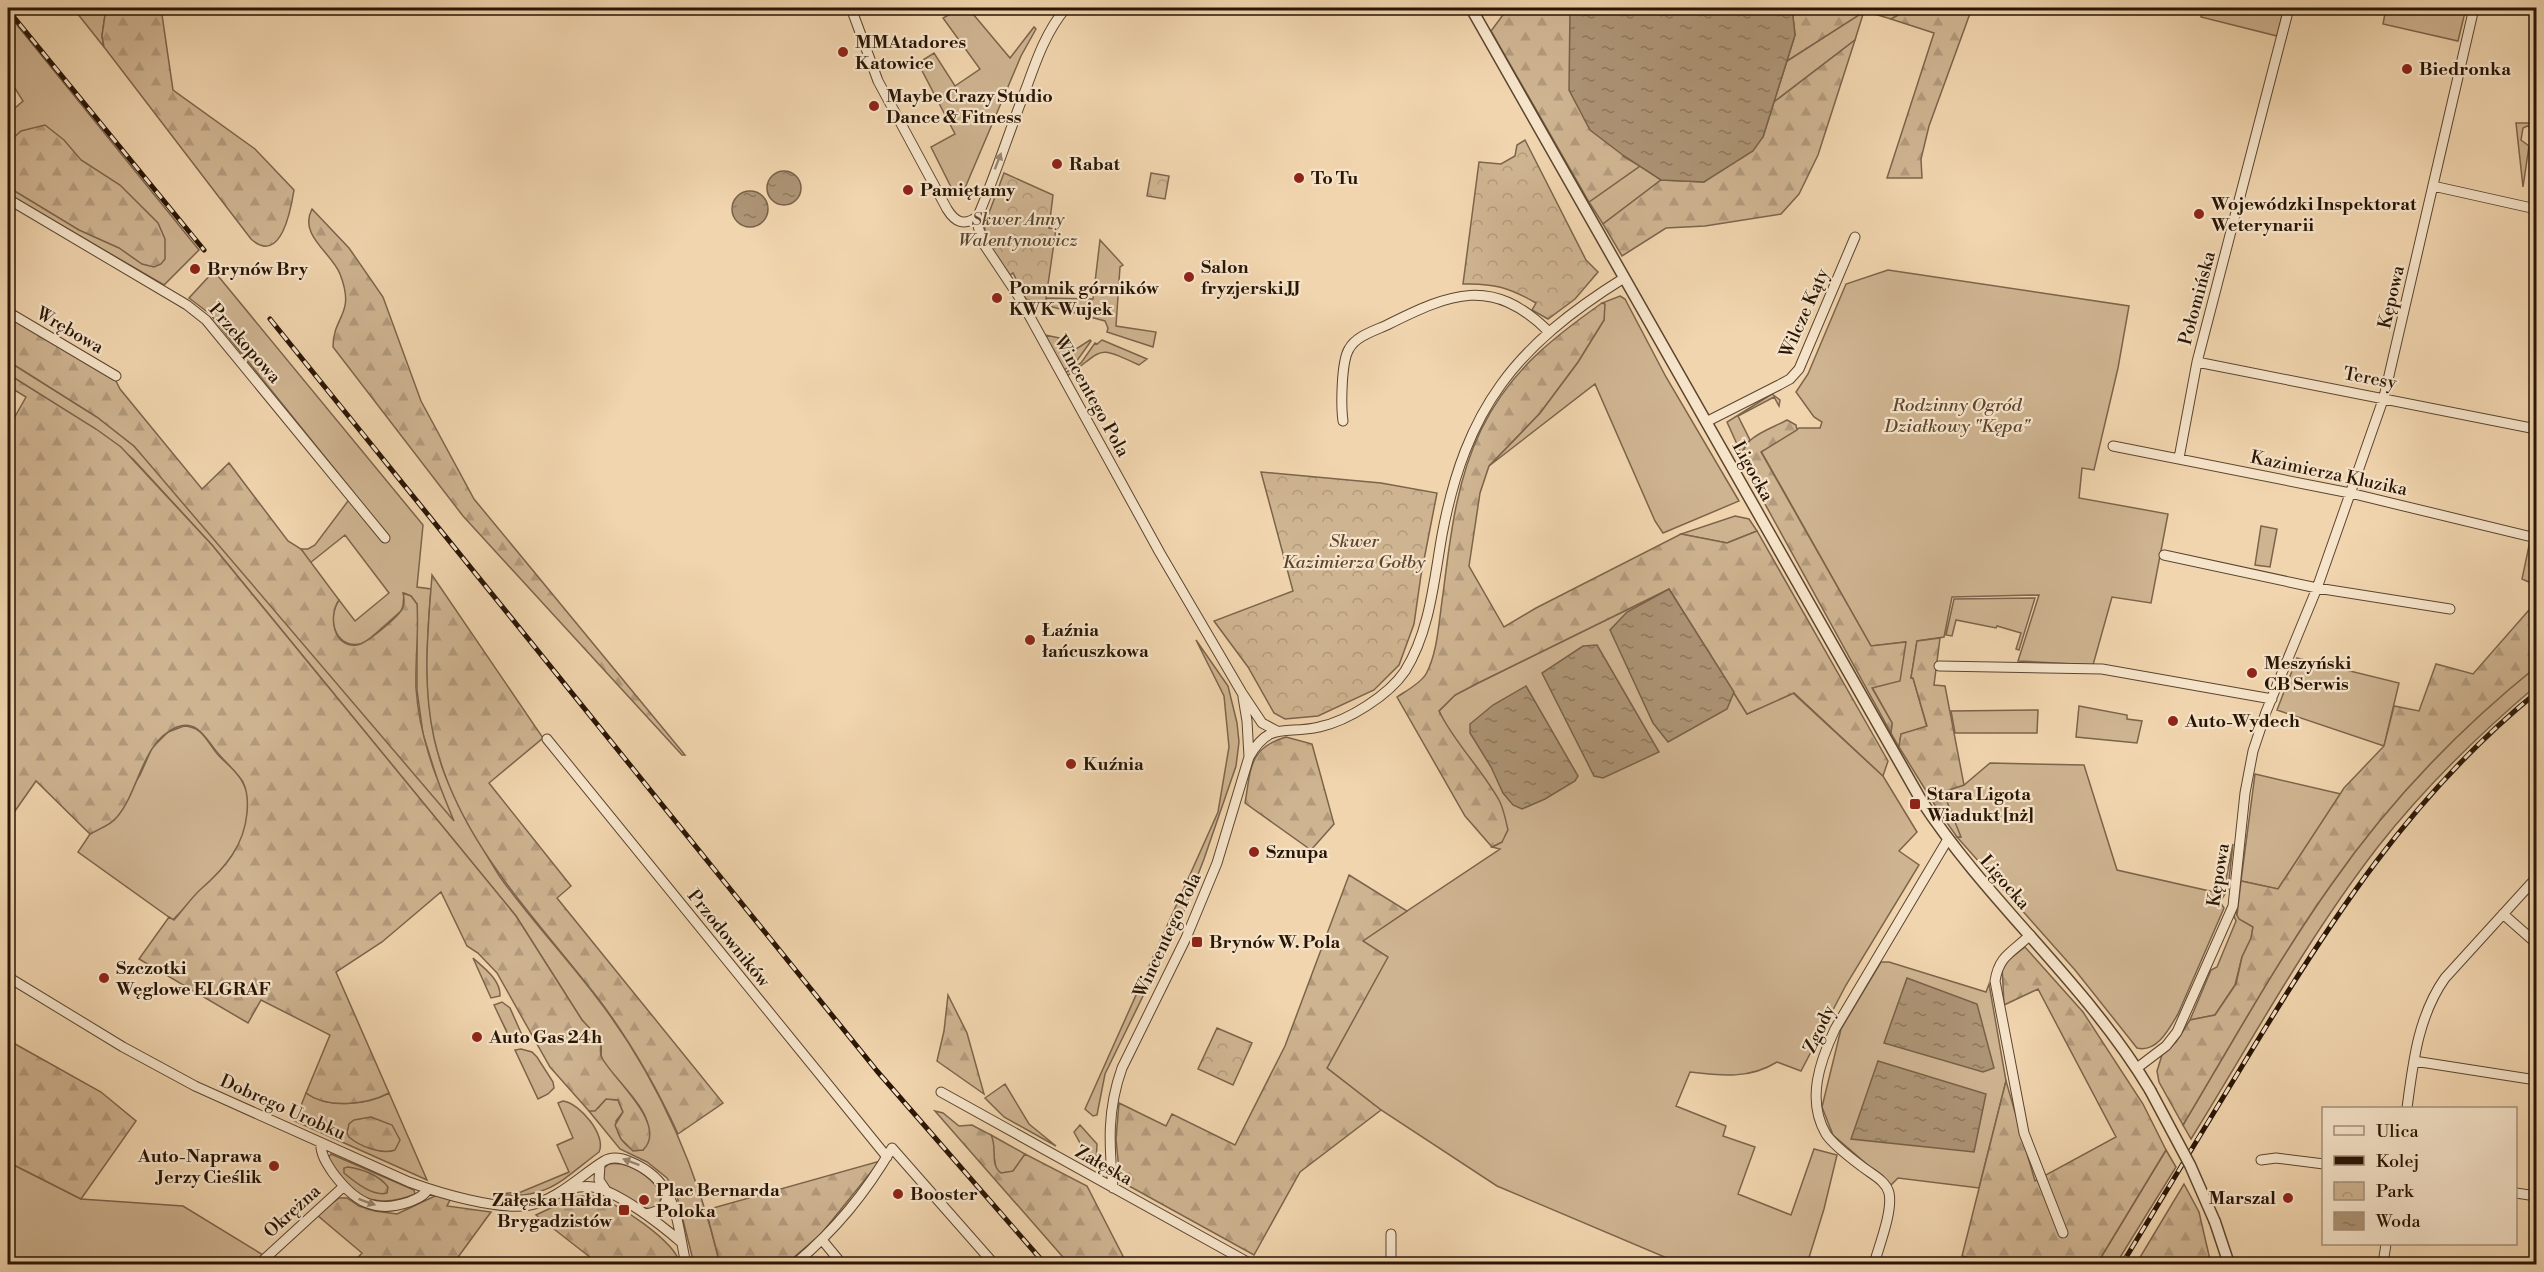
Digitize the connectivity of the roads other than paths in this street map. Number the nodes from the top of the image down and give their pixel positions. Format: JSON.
{"nodes":[{"id":1,"x":851,"y":8,"type":"edge"},
{"id":2,"x":1066,"y":8,"type":"edge"},
{"id":3,"x":1471,"y":8,"type":"edge"},
{"id":4,"x":2289,"y":8,"type":"edge"},
{"id":5,"x":2474,"y":8,"type":"edge"},
{"id":6,"x":2433,"y":186,"type":"junction"},
{"id":7,"x":8,"y":199,"type":"edge"},
{"id":8,"x":2536,"y":209,"type":"edge"},
{"id":9,"x":978,"y":216,"type":"junction"},
{"id":10,"x":1855,"y":237,"type":"dead end"},
{"id":11,"x":1624,"y":278,"type":"junction"},
{"id":12,"x":8,"y":312,"type":"edge"},
{"id":13,"x":1548,"y":331,"type":"junction"},
{"id":14,"x":2197,"y":362,"type":"junction"},
{"id":15,"x":116,"y":376,"type":"dead end"},
{"id":16,"x":2384,"y":397,"type":"junction"},
{"id":17,"x":1343,"y":422,"type":"dead end"},
{"id":18,"x":1706,"y":422,"type":"junction"},
{"id":19,"x":2536,"y":429,"type":"edge"},
{"id":20,"x":2113,"y":446,"type":"dead end"},
{"id":21,"x":2179,"y":458,"type":"junction"},
{"id":22,"x":2350,"y":493,"type":"junction"},
{"id":23,"x":385,"y":538,"type":"dead end"},
{"id":24,"x":2536,"y":538,"type":"edge"},
{"id":25,"x":2164,"y":555,"type":"dead end"},
{"id":26,"x":2317,"y":588,"type":"junction"},
{"id":27,"x":2450,"y":609,"type":"dead end"},
{"id":28,"x":1939,"y":666,"type":"dead end"},
{"id":29,"x":1242,"y":693,"type":"junction"},
{"id":30,"x":2272,"y":699,"type":"junction"},
{"id":31,"x":1277,"y":731,"type":"junction"},
{"id":32,"x":547,"y":739,"type":"dead end"},
{"id":33,"x":1249,"y":757,"type":"junction"},
{"id":34,"x":1948,"y":839,"type":"junction"},
{"id":35,"x":2536,"y":878,"type":"edge"},
{"id":36,"x":2503,"y":914,"type":"junction"},
{"id":37,"x":2030,"y":935,"type":"junction"},
{"id":38,"x":2536,"y":943,"type":"edge"},
{"id":39,"x":8,"y":977,"type":"edge"},
{"id":40,"x":2414,"y":1061,"type":"junction"},
{"id":41,"x":2137,"y":1068,"type":"junction"},
{"id":42,"x":2536,"y":1080,"type":"edge"},
{"id":43,"x":941,"y":1092,"type":"dead end"},
{"id":44,"x":2407,"y":1107,"type":"edge"},
{"id":45,"x":321,"y":1143,"type":"junction"},
{"id":46,"x":887,"y":1157,"type":"junction"},
{"id":47,"x":2261,"y":1160,"type":"dead end"},
{"id":48,"x":600,"y":1164,"type":"junction"},
{"id":49,"x":2322,"y":1164,"type":"edge"},
{"id":50,"x":343,"y":1187,"type":"junction"},
{"id":51,"x":1113,"y":1188,"type":"junction"},
{"id":52,"x":428,"y":1189,"type":"junction"},
{"id":53,"x":563,"y":1191,"type":"junction"},
{"id":54,"x":669,"y":1191,"type":"junction"},
{"id":55,"x":607,"y":1192,"type":"junction"},
{"id":56,"x":2517,"y":1193,"type":"edge"},
{"id":57,"x":2536,"y":1196,"type":"edge"},
{"id":58,"x":645,"y":1214,"type":"junction"},
{"id":59,"x":2063,"y":1233,"type":"dead end"},
{"id":60,"x":1391,"y":1234,"type":"dead end"},
{"id":61,"x":823,"y":1241,"type":"junction"},
{"id":62,"x":681,"y":1242,"type":"junction"},
{"id":63,"x":2386,"y":1245,"type":"edge"},
{"id":64,"x":264,"y":1263,"type":"edge"},
{"id":65,"x":686,"y":1264,"type":"edge"},
{"id":66,"x":795,"y":1264,"type":"edge"},
{"id":67,"x":842,"y":1264,"type":"edge"},
{"id":68,"x":994,"y":1264,"type":"edge"},
{"id":69,"x":1251,"y":1264,"type":"edge"},
{"id":70,"x":1391,"y":1264,"type":"edge"},
{"id":71,"x":1874,"y":1264,"type":"edge"},
{"id":72,"x":2229,"y":1264,"type":"edge"},
{"id":73,"x":2383,"y":1264,"type":"edge"}],
"edges":[{"from":1,"to":9,"type":"street"},
{"from":9,"to":2,"type":"street","one_way":true},
{"from":3,"to":11,"type":"street","name":"Ligocka"},
{"from":4,"to":14,"type":"street","name":"Połomińska"},
{"from":5,"to":6,"type":"street","name":"Kępowa"},
{"from":6,"to":8,"type":"street"},
{"from":6,"to":16,"type":"street","name":"Kępowa"},
{"from":7,"to":23,"type":"street","name":"Przekopowa"},
{"from":9,"to":29,"type":"street","name":"Wincentego Pola"},
{"from":10,"to":18,"type":"street","name":"Wilcze Kąty"},
{"from":11,"to":13,"type":"street"},
{"from":11,"to":18,"type":"street","name":"Ligocka"},
{"from":12,"to":15,"type":"street","name":"Wrębowa"},
{"from":13,"to":17,"type":"street"},
{"from":13,"to":31,"type":"street"},
{"from":14,"to":16,"type":"street","name":"Teresy"},
{"from":14,"to":21,"type":"street","name":"Połomińska"},
{"from":16,"to":19,"type":"street","name":"Teresy"},
{"from":16,"to":22,"type":"street","name":"Kępowa"},
{"from":18,"to":34,"type":"street","name":"Ligocka"},
{"from":20,"to":21,"type":"street","name":"Kazimierza Kluzika"},
{"from":21,"to":22,"type":"street","name":"Kazimierza Kluzika"},
{"from":22,"to":24,"type":"street","name":"Kazimierza Kluzika"},
{"from":22,"to":26,"type":"street","name":"Kępowa"},
{"from":25,"to":26,"type":"street"},
{"from":26,"to":27,"type":"street"},
{"from":26,"to":30,"type":"street","name":"Kępowa"},
{"from":28,"to":30,"type":"street"},
{"from":29,"to":31,"type":"street","name":"Wincentego Pola"},
{"from":29,"to":33,"type":"street","name":"Wincentego Pola"},
{"from":30,"to":41,"type":"street","name":"Kępowa"},
{"from":31,"to":33,"type":"street"},
{"from":32,"to":46,"type":"street","name":"Przodowników"},
{"from":33,"to":51,"type":"street","name":"Wincentego Pola"},
{"from":34,"to":37,"type":"street","name":"Ligocka"},
{"from":34,"to":71,"type":"street","name":"Zgody"},
{"from":35,"to":36,"type":"street"},
{"from":36,"to":38,"type":"street"},
{"from":36,"to":40,"type":"street"},
{"from":37,"to":41,"type":"street","name":"Ligocka"},
{"from":37,"to":59,"type":"street","name":"Ligocka"},
{"from":39,"to":45,"type":"street","name":"Dobrego Urobku"},
{"from":40,"to":42,"type":"street"},
{"from":40,"to":44,"type":"street"},
{"from":41,"to":72,"type":"street","name":"Ligocka","bridge":true},
{"from":43,"to":51,"type":"street","name":"Załęska"},
{"from":45,"to":50,"type":"street"},
{"from":45,"to":52,"type":"street","name":"Dobrego Urobku"},
{"from":46,"to":61,"type":"street"},
{"from":46,"to":68,"type":"street"},
{"from":47,"to":49,"type":"street"},
{"from":48,"to":53,"type":"street","name":"Dobrego Urobku"},
{"from":54,"to":48,"type":"street","name":"Dobrego Urobku","one_way":true},
{"from":48,"to":55,"type":"street"},
{"from":50,"to":52,"type":"street","one_way":true},
{"from":50,"to":64,"type":"street","name":"Okrężna"},
{"from":51,"to":69,"type":"street","name":"Załęska"},
{"from":52,"to":53,"type":"street","name":"Dobrego Urobku"},
{"from":53,"to":55,"type":"street","name":"Dobrego Urobku"},
{"from":54,"to":58,"type":"street"},
{"from":54,"to":62,"type":"street"},
{"from":55,"to":58,"type":"street","name":"Dobrego Urobku"},
{"from":56,"to":57,"type":"street"},
{"from":58,"to":62,"type":"street","name":"Dobrego Urobku"},
{"from":60,"to":70,"type":"street"},
{"from":61,"to":66,"type":"street"},
{"from":61,"to":67,"type":"street"},
{"from":62,"to":65,"type":"street"},
{"from":63,"to":73,"type":"street"}]}
